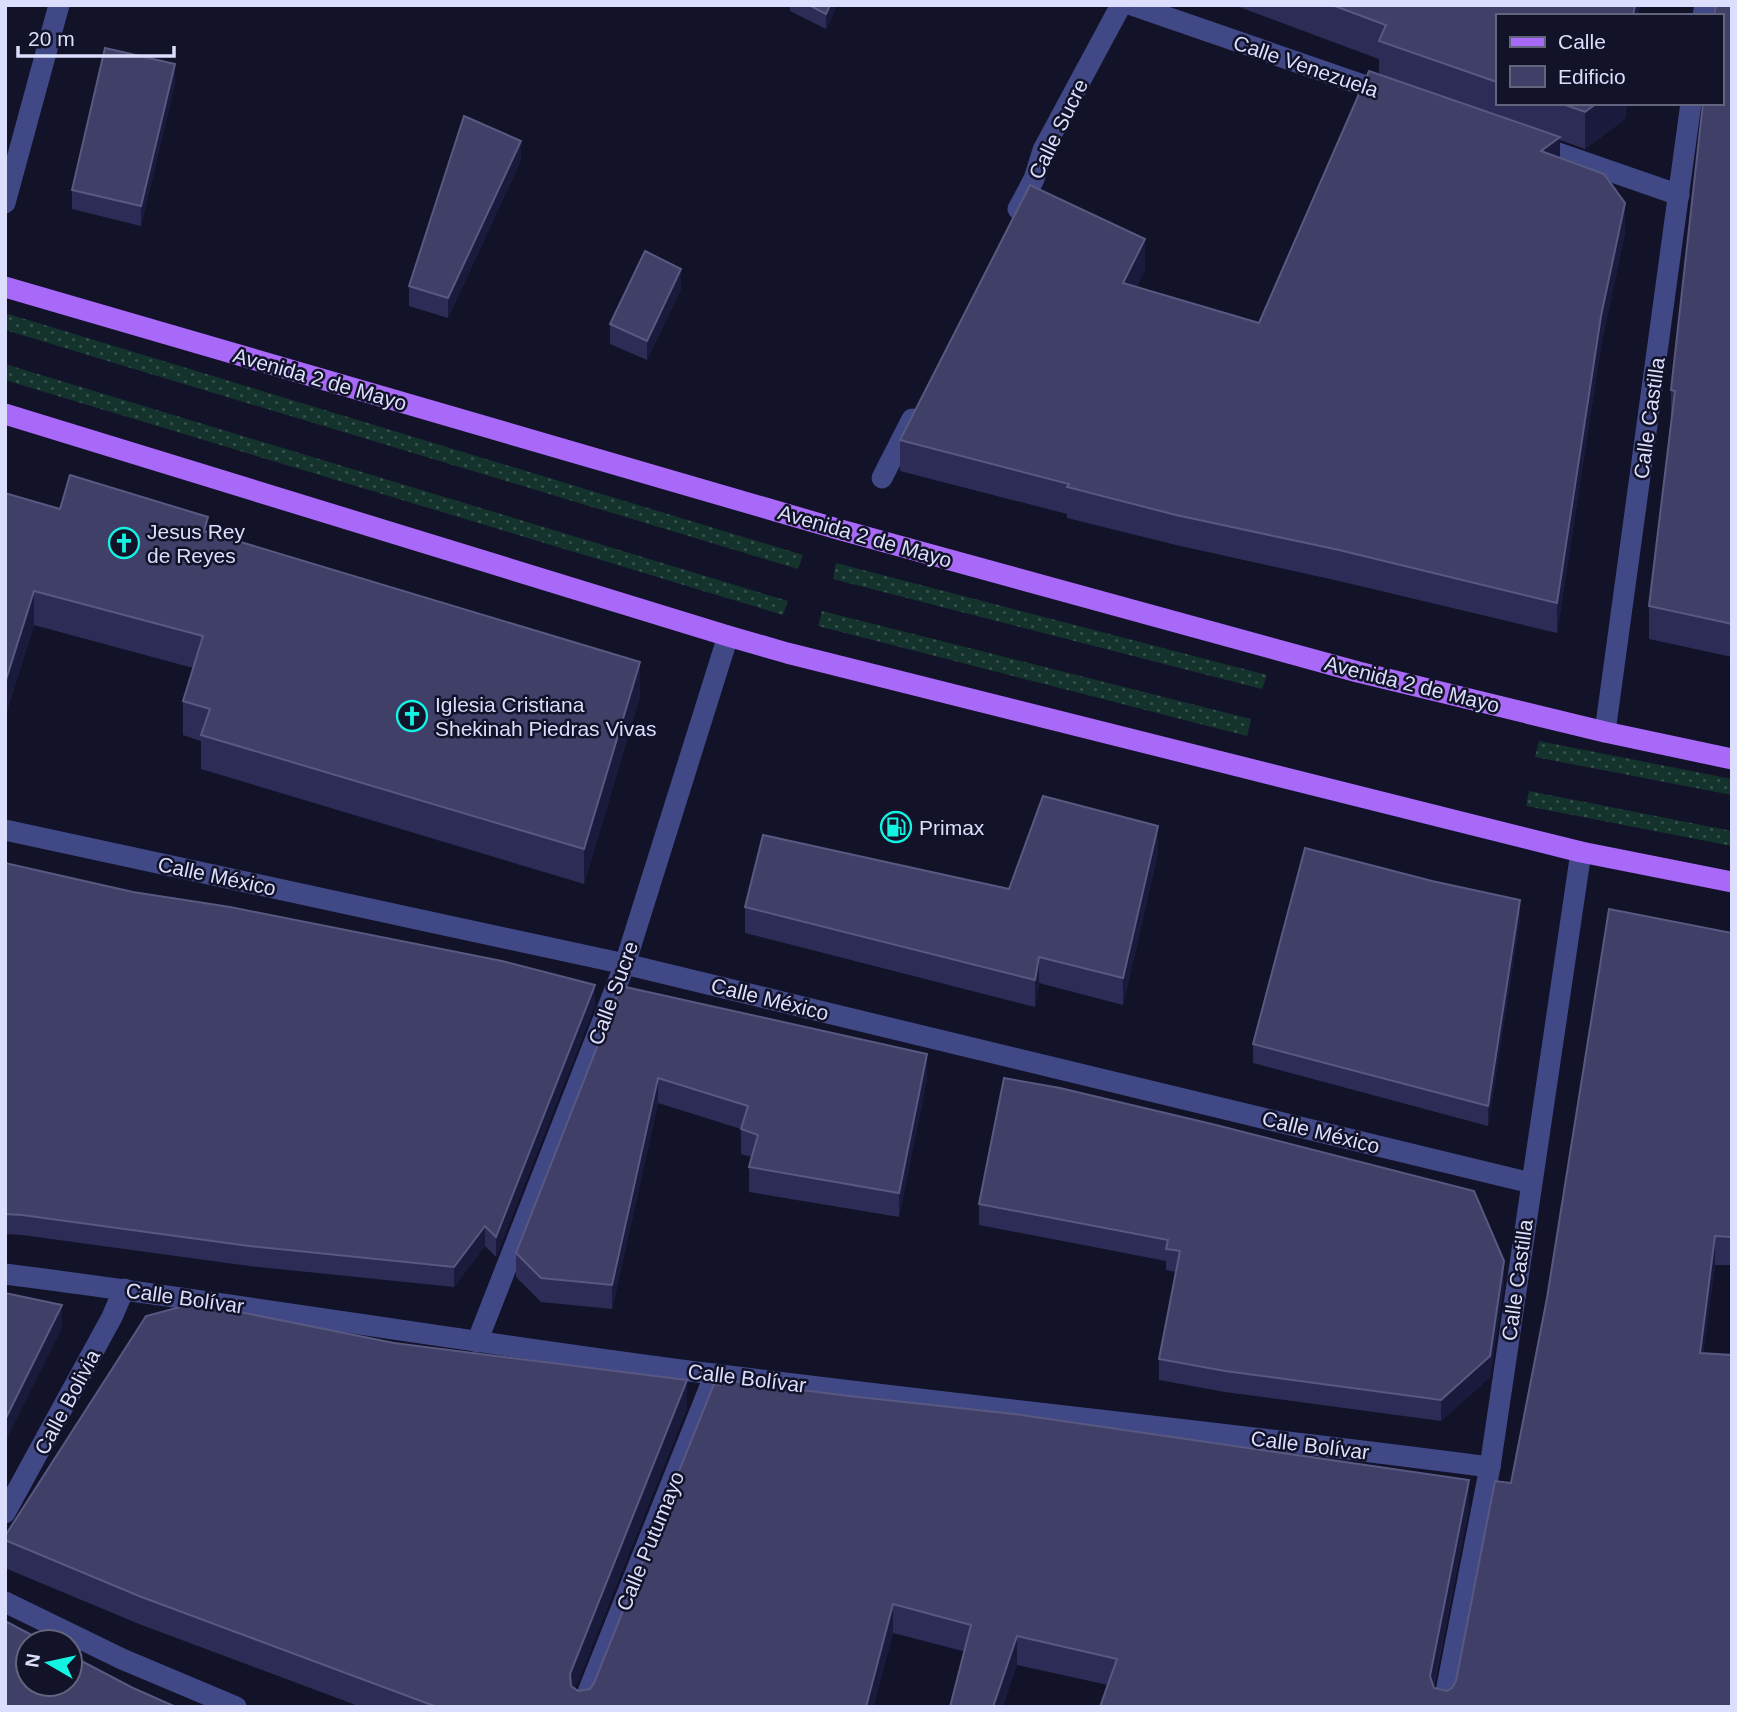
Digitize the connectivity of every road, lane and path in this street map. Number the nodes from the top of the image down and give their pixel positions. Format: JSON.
{"nodes":[{"id":1,"x":59,"y":5,"type":"edge"},
{"id":2,"x":1121,"y":5,"type":"edge"},
{"id":3,"x":1132,"y":5,"type":"edge"},
{"id":4,"x":1405,"y":100,"type":"edge"},
{"id":5,"x":1691,"y":105,"type":"edge"},
{"id":6,"x":1510,"y":136,"type":"edge"},
{"id":7,"x":1679,"y":195,"type":"junction"},
{"id":8,"x":5,"y":203,"type":"edge"},
{"id":9,"x":1008,"y":229,"type":"edge"},
{"id":10,"x":5,"y":287,"type":"edge"},
{"id":11,"x":920,"y":404,"type":"edge"},
{"id":12,"x":5,"y":414,"type":"edge"},
{"id":13,"x":883,"y":478,"type":"dead end"},
{"id":14,"x":728,"y":636,"type":"junction"},
{"id":15,"x":1605,"y":732,"type":"junction"},
{"id":16,"x":1732,"y":759,"type":"edge"},
{"id":17,"x":5,"y":830,"type":"edge"},
{"id":18,"x":1581,"y":852,"type":"junction"},
{"id":19,"x":1732,"y":882,"type":"edge"},
{"id":20,"x":625,"y":964,"type":"junction"},
{"id":21,"x":1531,"y":1183,"type":"junction"},
{"id":22,"x":5,"y":1274,"type":"edge"},
{"id":23,"x":124,"y":1289,"type":"junction"},
{"id":24,"x":477,"y":1342,"type":"junction"},
{"id":25,"x":715,"y":1374,"type":"junction"},
{"id":26,"x":1490,"y":1467,"type":"junction"},
{"id":27,"x":5,"y":1513,"type":"edge"},
{"id":28,"x":5,"y":1602,"type":"edge"},
{"id":29,"x":236,"y":1707,"type":"edge"},
{"id":30,"x":582,"y":1707,"type":"edge"},
{"id":31,"x":1443,"y":1707,"type":"edge"}],
"edges":[{"from":1,"to":8,"type":"street"},
{"from":2,"to":9,"type":"street","name":"Calle Sucre"},
{"from":3,"to":4,"type":"street","name":"Calle Venezuela"},
{"from":5,"to":7,"type":"street","name":"Calle Castilla"},
{"from":6,"to":7,"type":"street"},
{"from":7,"to":15,"type":"street","name":"Calle Castilla"},
{"from":10,"to":15,"type":"main road","name":"Avenida 2 de Mayo"},
{"from":11,"to":13,"type":"street"},
{"from":12,"to":14,"type":"main road"},
{"from":14,"to":18,"type":"main road"},
{"from":14,"to":20,"type":"street","name":"Calle Sucre"},
{"from":15,"to":16,"type":"main road","name":"Avenida 2 de Mayo"},
{"from":17,"to":20,"type":"street","name":"Calle México"},
{"from":18,"to":19,"type":"main road"},
{"from":18,"to":21,"type":"street","name":"Calle Castilla"},
{"from":20,"to":21,"type":"street","name":"Calle México"},
{"from":20,"to":24,"type":"street","name":"Calle Sucre"},
{"from":21,"to":26,"type":"street","name":"Calle Castilla"},
{"from":22,"to":23,"type":"street","name":"Calle Bolívar"},
{"from":23,"to":24,"type":"street","name":"Calle Bolívar"},
{"from":23,"to":27,"type":"street","name":"Calle Bolivia"},
{"from":24,"to":25,"type":"street","name":"Calle Bolívar"},
{"from":25,"to":26,"type":"street","name":"Calle Bolívar"},
{"from":25,"to":30,"type":"street","name":"Calle Putumayo"},
{"from":26,"to":31,"type":"street","name":"Calle Castilla"},
{"from":28,"to":29,"type":"street"}]}
